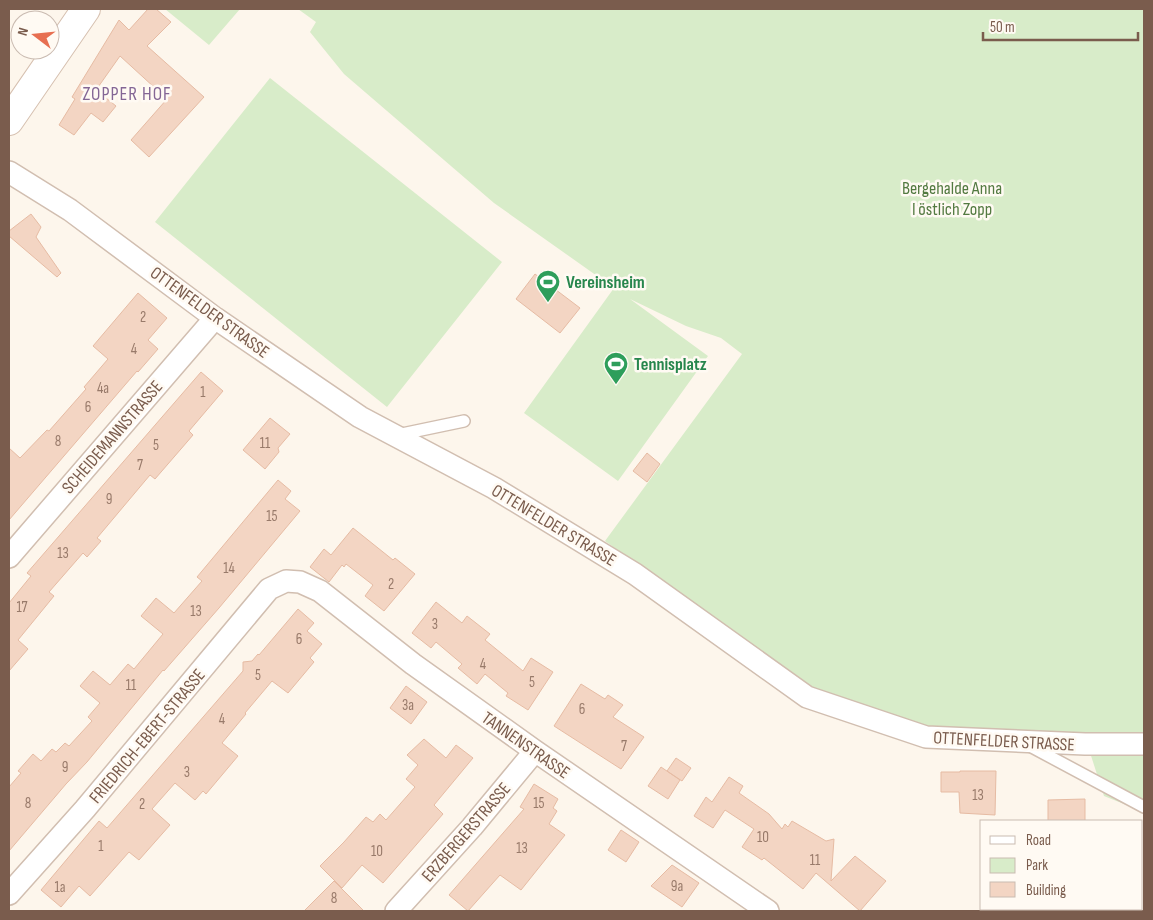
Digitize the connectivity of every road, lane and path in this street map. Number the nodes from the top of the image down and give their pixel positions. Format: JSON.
{"nodes":[{"id":1,"x":86,"y":9,"type":"edge"},
{"id":2,"x":9,"y":121,"type":"edge"},
{"id":3,"x":9,"y":172,"type":"edge"},
{"id":4,"x":216,"y":318,"type":"junction"},
{"id":5,"x":464,"y":421,"type":"dead end"},
{"id":6,"x":396,"y":436,"type":"junction"},
{"id":7,"x":9,"y":557,"type":"edge"},
{"id":8,"x":286,"y":581,"type":"joint"},
{"id":9,"x":1022,"y":742,"type":"junction"},
{"id":10,"x":1144,"y":744,"type":"edge"},
{"id":11,"x":535,"y":751,"type":"junction"},
{"id":12,"x":1144,"y":807,"type":"edge"},
{"id":13,"x":9,"y":894,"type":"edge"},
{"id":14,"x":396,"y":911,"type":"edge"},
{"id":15,"x":768,"y":911,"type":"edge"}],
"edges":[{"from":1,"to":2,"type":"main road"},
{"from":3,"to":4,"type":"street","name":"OTTENFELDER STRASSE"},
{"from":4,"to":6,"type":"street","name":"OTTENFELDER STRASSE"},
{"from":4,"to":7,"type":"street","name":"SCHEIDEMANNSTRASSE"},
{"from":5,"to":6,"type":"lane"},
{"from":6,"to":9,"type":"street","name":"OTTENFELDER STRASSE"},
{"from":8,"to":11,"type":"street","name":"TANNENSTRASSE"},
{"from":8,"to":13,"type":"street","name":"FRIEDRICH-EBERT-STRASSE"},
{"from":9,"to":10,"type":"street","name":"OTTENFELDER STRASSE"},
{"from":9,"to":12,"type":"lane"},
{"from":11,"to":14,"type":"street","name":"ERZBERGERSTRASSE"},
{"from":11,"to":15,"type":"street","name":"TANNENSTRASSE"}]}
